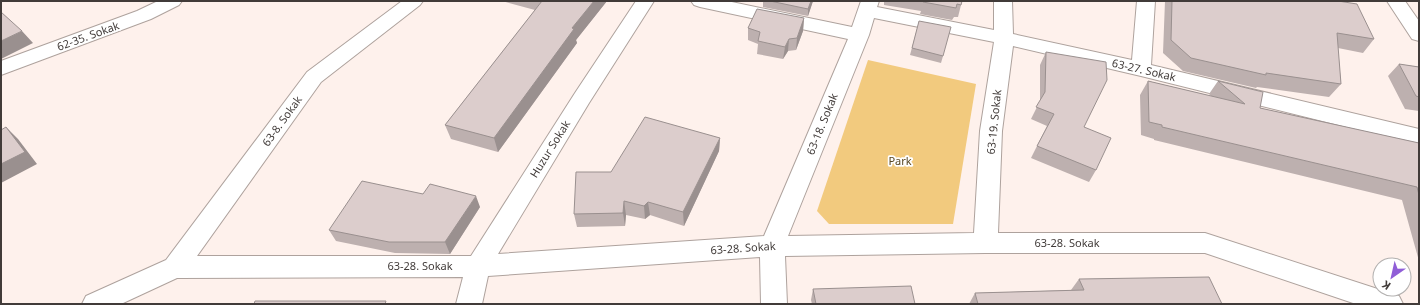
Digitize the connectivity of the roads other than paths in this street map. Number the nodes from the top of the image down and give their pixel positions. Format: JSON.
{"nodes":[{"id":1,"x":173,"y":1,"type":"edge"},
{"id":2,"x":414,"y":1,"type":"edge"},
{"id":3,"x":645,"y":1,"type":"edge"},
{"id":4,"x":700,"y":1,"type":"edge"},
{"id":5,"x":1003,"y":1,"type":"edge"},
{"id":6,"x":1146,"y":1,"type":"edge"},
{"id":7,"x":1396,"y":1,"type":"edge"},
{"id":8,"x":868,"y":6,"type":"edge"},
{"id":9,"x":859,"y":35,"type":"junction"},
{"id":10,"x":1419,"y":35,"type":"edge"},
{"id":11,"x":1004,"y":38,"type":"junction"},
{"id":12,"x":1,"y":68,"type":"edge"},
{"id":13,"x":1141,"y":69,"type":"junction"},
{"id":14,"x":1419,"y":137,"type":"edge"},
{"id":15,"x":985,"y":243,"type":"junction"},
{"id":16,"x":772,"y":246,"type":"junction"},
{"id":17,"x":478,"y":266,"type":"junction"},
{"id":18,"x":175,"y":267,"type":"junction"},
{"id":19,"x":95,"y":304,"type":"edge"},
{"id":20,"x":469,"y":304,"type":"edge"},
{"id":21,"x":774,"y":304,"type":"edge"},
{"id":22,"x":1390,"y":304,"type":"edge"}],
"edges":[{"from":1,"to":12,"type":"street","name":"62-35. Sokak"},
{"from":2,"to":18,"type":"street","name":"63-8. Sokak"},
{"from":3,"to":17,"type":"street","name":"Huzur Sokak"},
{"from":4,"to":9,"type":"street"},
{"from":5,"to":11,"type":"street","name":"63-19. Sokak"},
{"from":6,"to":13,"type":"street"},
{"from":7,"to":10,"type":"street"},
{"from":8,"to":9,"type":"street","name":"63-18. Sokak"},
{"from":8,"to":11,"type":"street","name":"63-27. Sokak"},
{"from":9,"to":16,"type":"street","name":"63-18. Sokak"},
{"from":11,"to":13,"type":"street","name":"63-27. Sokak"},
{"from":11,"to":15,"type":"street","name":"63-19. Sokak"},
{"from":13,"to":14,"type":"street","name":"63-27. Sokak"},
{"from":15,"to":16,"type":"street","name":"63-28. Sokak"},
{"from":15,"to":22,"type":"street","name":"63-28. Sokak"},
{"from":16,"to":17,"type":"street","name":"63-28. Sokak"},
{"from":16,"to":21,"type":"street"},
{"from":17,"to":18,"type":"street","name":"63-28. Sokak"},
{"from":17,"to":20,"type":"street","name":"Huzur Sokak"},
{"from":18,"to":19,"type":"street","name":"63-28. Sokak"}]}
